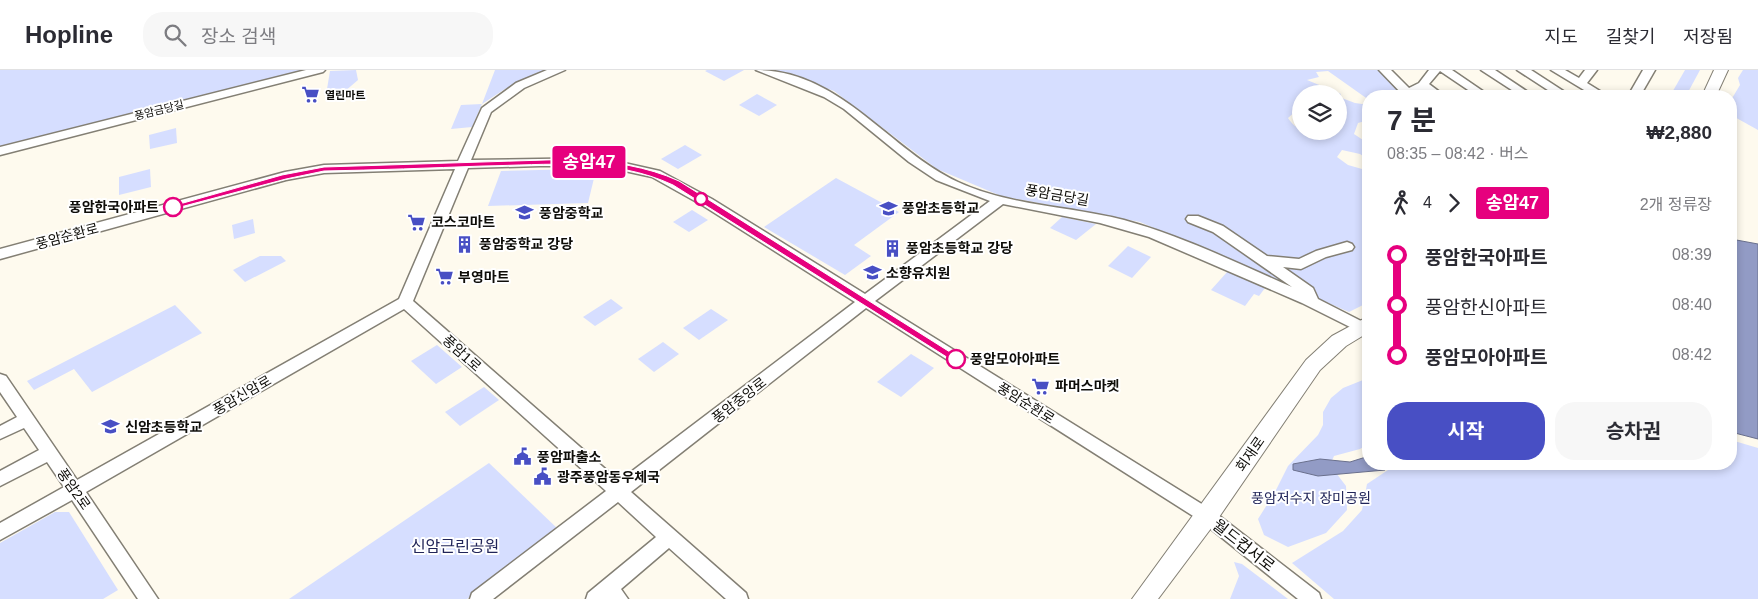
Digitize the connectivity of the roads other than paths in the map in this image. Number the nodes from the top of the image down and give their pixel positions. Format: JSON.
{"nodes":[{"id":1,"x":319,"y":70,"type":"edge"},
{"id":2,"x":559,"y":70,"type":"edge"},
{"id":3,"x":762,"y":70,"type":"edge"},
{"id":4,"x":1384,"y":70,"type":"edge"},
{"id":5,"x":1435,"y":70,"type":"edge"},
{"id":6,"x":1445,"y":70,"type":"edge"},
{"id":7,"x":1487,"y":70,"type":"edge"},
{"id":8,"x":1523,"y":70,"type":"edge"},
{"id":9,"x":1557,"y":70,"type":"edge"},
{"id":10,"x":1591,"y":70,"type":"edge"},
{"id":11,"x":1634,"y":70,"type":"edge"},
{"id":12,"x":1722,"y":70,"type":"edge"},
{"id":13,"x":1648,"y":72,"type":"edge"},
{"id":14,"x":1581,"y":84,"type":"junction"},
{"id":15,"x":1423,"y":85,"type":"junction"},
{"id":16,"x":1404,"y":90,"type":"edge"},
{"id":17,"x":1416,"y":90,"type":"edge"},
{"id":18,"x":1430,"y":90,"type":"edge"},
{"id":19,"x":1475,"y":90,"type":"edge"},
{"id":20,"x":1519,"y":90,"type":"edge"},
{"id":21,"x":1555,"y":90,"type":"edge"},
{"id":22,"x":1592,"y":90,"type":"edge"},
{"id":23,"x":1638,"y":90,"type":"edge"},
{"id":24,"x":1712,"y":90,"type":"edge"},
{"id":25,"x":0,"y":151,"type":"edge"},
{"id":26,"x":462,"y":165,"type":"junction"},
{"id":27,"x":999,"y":202,"type":"junction"},
{"id":28,"x":1193,"y":219,"type":"dead end"},
{"id":29,"x":1347,"y":247,"type":"dead end"},
{"id":30,"x":0,"y":254,"type":"edge"},
{"id":31,"x":1264,"y":260,"type":"junction"},
{"id":32,"x":405,"y":302,"type":"junction"},
{"id":33,"x":864,"y":302,"type":"junction"},
{"id":34,"x":1315,"y":303,"type":"junction"},
{"id":35,"x":1362,"y":324,"type":"edge"},
{"id":36,"x":1362,"y":326,"type":"edge"},
{"id":37,"x":0,"y":380,"type":"edge"},
{"id":38,"x":26,"y":420,"type":"junction"},
{"id":39,"x":0,"y":433,"type":"edge"},
{"id":40,"x":49,"y":453,"type":"junction"},
{"id":41,"x":0,"y":479,"type":"edge"},
{"id":42,"x":75,"y":490,"type":"junction"},
{"id":43,"x":619,"y":492,"type":"junction"},
{"id":44,"x":1174,"y":495,"type":"joint"},
{"id":45,"x":1207,"y":516,"type":"junction"},
{"id":46,"x":0,"y":532,"type":"edge"},
{"id":47,"x":669,"y":537,"type":"junction"},
{"id":48,"x":607,"y":595,"type":"edge"},
{"id":49,"x":149,"y":599,"type":"edge"},
{"id":50,"x":479,"y":599,"type":"edge"},
{"id":51,"x":739,"y":599,"type":"edge"},
{"id":52,"x":1144,"y":599,"type":"edge"},
{"id":53,"x":1312,"y":599,"type":"edge"}],
"edges":[{"from":1,"to":25,"type":"street","name":"풍암금당길"},
{"from":2,"to":26,"type":"street"},
{"from":3,"to":27,"type":"street","name":"풍암금당길"},
{"from":4,"to":16,"type":"street"},
{"from":5,"to":15,"type":"street"},
{"from":6,"to":19,"type":"street"},
{"from":7,"to":20,"type":"street"},
{"from":8,"to":21,"type":"street"},
{"from":9,"to":14,"type":"street"},
{"from":10,"to":14,"type":"street"},
{"from":11,"to":13,"type":"street"},
{"from":12,"to":24,"type":"main road"},
{"from":13,"to":23,"type":"street"},
{"from":14,"to":22,"type":"street"},
{"from":15,"to":17,"type":"street"},
{"from":15,"to":18,"type":"street"},
{"from":26,"to":30,"type":"street","name":"풍암순환로"},
{"from":26,"to":32,"type":"street"},
{"from":26,"to":33,"type":"street","name":"풍암순환로"},
{"from":27,"to":33,"type":"street","name":"풍암중앙로"},
{"from":27,"to":34,"type":"street","name":"풍암금당길"},
{"from":28,"to":31,"type":"street"},
{"from":29,"to":31,"type":"street"},
{"from":31,"to":34,"type":"street"},
{"from":32,"to":42,"type":"street","name":"풍암신암로"},
{"from":32,"to":43,"type":"street","name":"풍암1로"},
{"from":33,"to":43,"type":"street","name":"풍암중앙로"},
{"from":33,"to":44,"type":"street","name":"풍암순환로"},
{"from":34,"to":35,"type":"street","name":"풍암금당길"},
{"from":36,"to":45,"type":"main road","name":"회재로"},
{"from":37,"to":38,"type":"street","name":"풍암2로"},
{"from":38,"to":39,"type":"street"},
{"from":38,"to":40,"type":"street","name":"풍암2로"},
{"from":40,"to":41,"type":"street"},
{"from":40,"to":42,"type":"street","name":"풍암2로"},
{"from":42,"to":46,"type":"street","name":"풍암신암로"},
{"from":42,"to":49,"type":"street","name":"풍암2로"},
{"from":43,"to":47,"type":"street","name":"풍암1로"},
{"from":43,"to":50,"type":"street","name":"풍암중앙로"},
{"from":44,"to":45,"type":"street","name":"월드컵서로"},
{"from":45,"to":52,"type":"main road","name":"회재로"},
{"from":45,"to":53,"type":"street","name":"월드컵서로"},
{"from":47,"to":48,"type":"street"},
{"from":47,"to":51,"type":"street","name":"풍암1로"}]}
